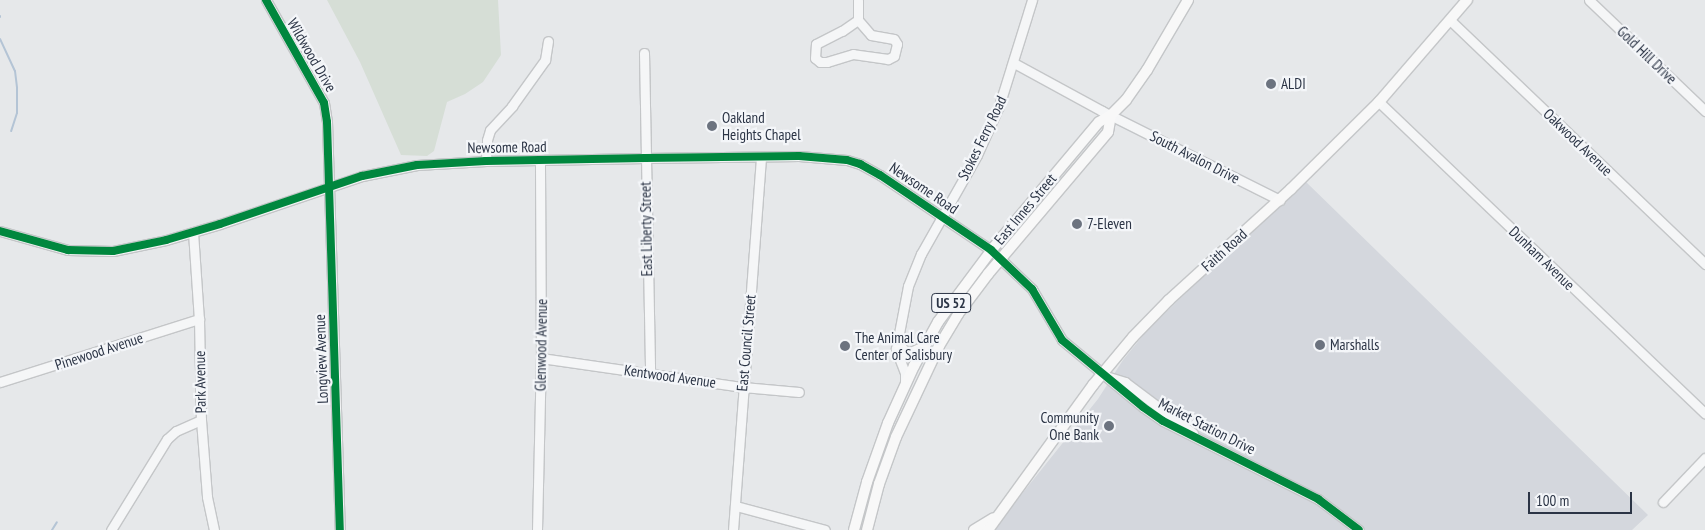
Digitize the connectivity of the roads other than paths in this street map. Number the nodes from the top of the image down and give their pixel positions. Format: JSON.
{"nodes":[{"id":1,"x":266,"y":0,"type":"edge"},
{"id":2,"x":858,"y":0,"type":"edge"},
{"id":3,"x":1032,"y":0,"type":"edge"},
{"id":4,"x":1188,"y":0,"type":"edge"},
{"id":5,"x":1467,"y":0,"type":"edge"},
{"id":6,"x":1589,"y":0,"type":"edge"},
{"id":7,"x":858,"y":20,"type":"junction"},
{"id":8,"x":1451,"y":21,"type":"junction"},
{"id":9,"x":548,"y":41,"type":"dead end"},
{"id":10,"x":644,"y":54,"type":"dead end"},
{"id":11,"x":1014,"y":63,"type":"junction"},
{"id":12,"x":1379,"y":102,"type":"junction"},
{"id":13,"x":1705,"y":111,"type":"edge"},
{"id":14,"x":1111,"y":115,"type":"junction"},
{"id":15,"x":761,"y":157,"type":"junction"},
{"id":16,"x":645,"y":158,"type":"junction"},
{"id":17,"x":540,"y":160,"type":"junction"},
{"id":18,"x":486,"y":161,"type":"junction"},
{"id":19,"x":330,"y":186,"type":"junction"},
{"id":20,"x":1280,"y":200,"type":"junction"},
{"id":21,"x":941,"y":215,"type":"junction"},
{"id":22,"x":0,"y":231,"type":"edge"},
{"id":23,"x":193,"y":232,"type":"junction"},
{"id":24,"x":991,"y":250,"type":"junction"},
{"id":25,"x":1001,"y":258,"type":"junction"},
{"id":26,"x":1705,"y":264,"type":"edge"},
{"id":27,"x":199,"y":319,"type":"junction"},
{"id":28,"x":898,"y":343,"type":"junction"},
{"id":29,"x":926,"y":343,"type":"junction"},
{"id":30,"x":541,"y":358,"type":"junction"},
{"id":31,"x":650,"y":374,"type":"junction"},
{"id":32,"x":1102,"y":374,"type":"junction"},
{"id":33,"x":0,"y":382,"type":"edge"},
{"id":34,"x":905,"y":384,"type":"junction"},
{"id":35,"x":743,"y":387,"type":"junction"},
{"id":36,"x":799,"y":392,"type":"dead end"},
{"id":37,"x":1705,"y":414,"type":"edge"},
{"id":38,"x":201,"y":420,"type":"junction"},
{"id":39,"x":1705,"y":458,"type":"edge"},
{"id":40,"x":1662,"y":502,"type":"dead end"},
{"id":41,"x":736,"y":506,"type":"junction"},
{"id":42,"x":999,"y":514,"type":"junction"},
{"id":43,"x":111,"y":530,"type":"edge"},
{"id":44,"x":214,"y":530,"type":"edge"},
{"id":45,"x":340,"y":530,"type":"edge"},
{"id":46,"x":537,"y":530,"type":"edge"},
{"id":47,"x":733,"y":530,"type":"edge"},
{"id":48,"x":825,"y":530,"type":"edge"},
{"id":49,"x":854,"y":530,"type":"edge"},
{"id":50,"x":867,"y":530,"type":"edge"},
{"id":51,"x":974,"y":530,"type":"edge"},
{"id":52,"x":988,"y":530,"type":"edge"},
{"id":53,"x":1359,"y":530,"type":"edge"}],
"edges":[{"from":1,"to":19,"type":"street","name":"Wildwood Drive"},
{"from":2,"to":7,"type":"street"},
{"from":3,"to":11,"type":"street","name":"Stokes Ferry Road"},
{"from":4,"to":14,"type":"main road","name":"East Innes Street","number":"US 52"},
{"from":5,"to":8,"type":"main road","name":"Faith Road"},
{"from":6,"to":13,"type":"street","name":"Gold Hill Drive"},
{"from":7,"to":7,"type":"street"},
{"from":8,"to":12,"type":"main road","name":"Faith Road"},
{"from":8,"to":26,"type":"street","name":"Oakwood Avenue"},
{"from":9,"to":18,"type":"street"},
{"from":10,"to":16,"type":"street","name":"East Liberty Street"},
{"from":11,"to":14,"type":"street","name":"South Avalon Drive"},
{"from":11,"to":21,"type":"street","name":"Stokes Ferry Road"},
{"from":12,"to":20,"type":"main road","name":"Faith Road"},
{"from":12,"to":37,"type":"street","name":"Dunham Avenue"},
{"from":14,"to":20,"type":"street","name":"South Avalon Drive"},
{"from":14,"to":24,"type":"main road","name":"East Innes Street","number":"US 52"},
{"from":14,"to":25,"type":"main road","name":"East Innes Street","number":"US 52"},
{"from":15,"to":16,"type":"street","name":"Newsome Road"},
{"from":15,"to":21,"type":"street","name":"Newsome Road"},
{"from":15,"to":35,"type":"street","name":"East Council Street"},
{"from":16,"to":17,"type":"street","name":"Newsome Road"},
{"from":16,"to":31,"type":"street","name":"East Liberty Street"},
{"from":17,"to":18,"type":"street","name":"Newsome Road"},
{"from":17,"to":30,"type":"street","name":"Glenwood Avenue"},
{"from":18,"to":19,"type":"street","name":"Newsome Road"},
{"from":19,"to":23,"type":"street","name":"Newsome Road"},
{"from":19,"to":45,"type":"street","name":"Longview Avenue"},
{"from":20,"to":32,"type":"main road","name":"Faith Road"},
{"from":21,"to":24,"type":"street","name":"Newsome Road"},
{"from":21,"to":28,"type":"street","name":"Stokes Ferry Road"},
{"from":22,"to":23,"type":"street","name":"Newsome Road"},
{"from":23,"to":27,"type":"street","name":"Park Avenue"},
{"from":24,"to":25,"type":"street","name":"Newsome Road"},
{"from":24,"to":29,"type":"main road","name":"East Innes Street","number":"US 52"},
{"from":25,"to":32,"type":"street","name":"Market Station Drive"},
{"from":25,"to":50,"type":"main road","name":"East Innes Street","number":"US 52"},
{"from":27,"to":33,"type":"street","name":"Pinewood Avenue"},
{"from":27,"to":38,"type":"street","name":"Park Avenue"},
{"from":28,"to":29,"type":"main road"},
{"from":28,"to":34,"type":"street","name":"Stokes Ferry Road"},
{"from":29,"to":34,"type":"main road","name":"East Innes Street","number":"US 52"},
{"from":30,"to":31,"type":"street","name":"Kentwood Avenue"},
{"from":30,"to":46,"type":"street","name":"Glenwood Avenue"},
{"from":31,"to":35,"type":"street","name":"Kentwood Avenue"},
{"from":32,"to":42,"type":"main road","name":"Faith Road"},
{"from":32,"to":53,"type":"street","name":"Market Station Drive"},
{"from":34,"to":49,"type":"main road","name":"East Innes Street","number":"US 52"},
{"from":35,"to":36,"type":"street","name":"Kentwood Avenue"},
{"from":35,"to":41,"type":"street","name":"East Council Street"},
{"from":38,"to":43,"type":"street"},
{"from":38,"to":44,"type":"street","name":"Park Avenue"},
{"from":39,"to":40,"type":"street"},
{"from":41,"to":47,"type":"street","name":"East Council Street"},
{"from":41,"to":48,"type":"street"},
{"from":42,"to":51,"type":"main road","name":"Faith Road"},
{"from":42,"to":52,"type":"main road","name":"Faith Road"}]}
